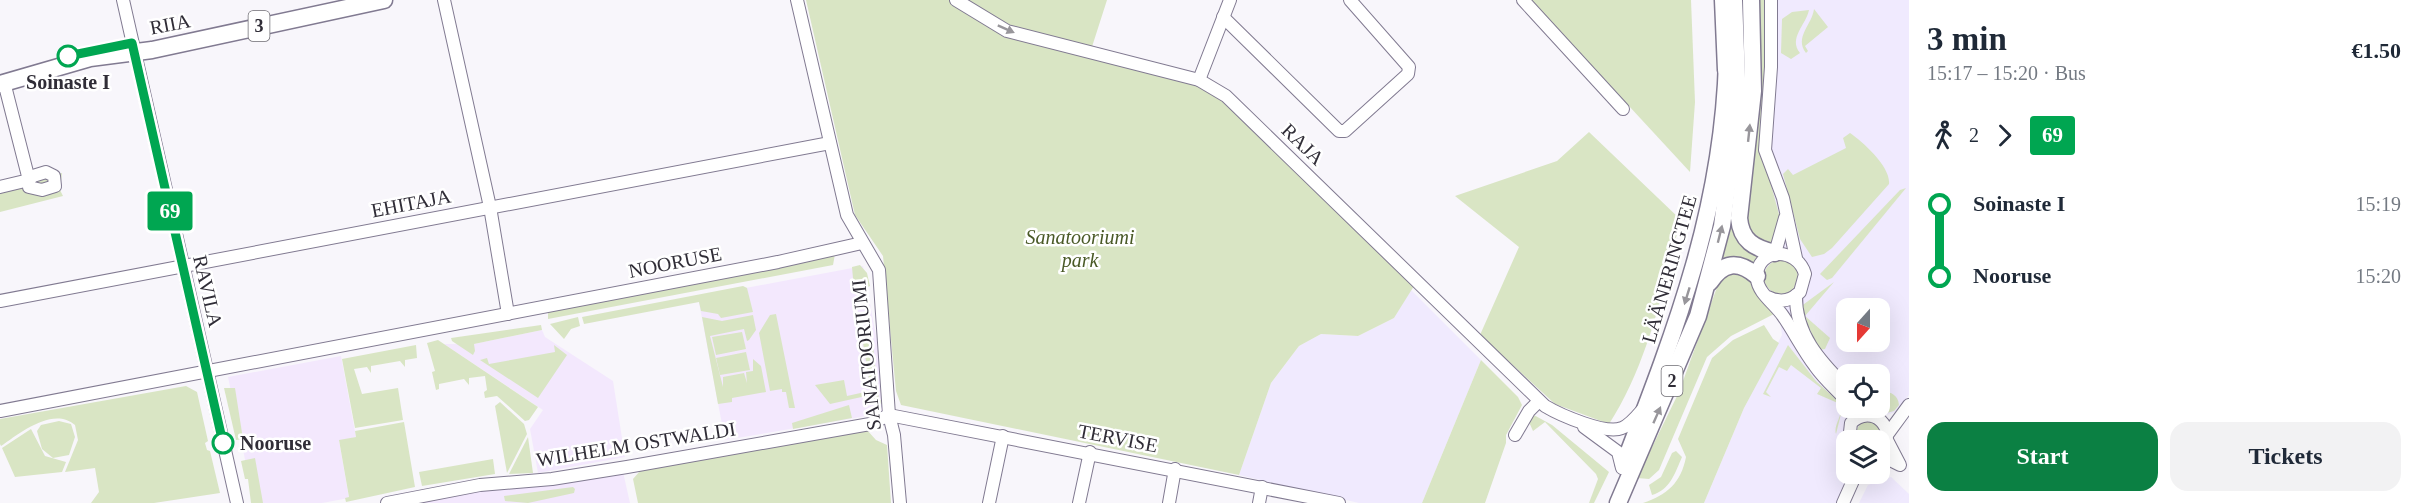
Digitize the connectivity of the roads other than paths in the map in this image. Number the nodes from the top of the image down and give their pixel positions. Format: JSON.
{"nodes":[{"id":1,"x":123,"y":0,"type":"edge"},
{"id":2,"x":349,"y":0,"type":"edge"},
{"id":3,"x":384,"y":0,"type":"edge"},
{"id":4,"x":444,"y":0,"type":"edge"},
{"id":5,"x":797,"y":0,"type":"edge"},
{"id":6,"x":956,"y":0,"type":"edge"},
{"id":7,"x":1230,"y":0,"type":"edge"},
{"id":8,"x":1350,"y":0,"type":"edge"},
{"id":9,"x":1523,"y":0,"type":"edge"},
{"id":10,"x":1723,"y":0,"type":"edge"},
{"id":11,"x":1728,"y":0,"type":"edge"},
{"id":12,"x":1734,"y":0,"type":"edge"},
{"id":13,"x":1743,"y":0,"type":"edge"},
{"id":14,"x":1751,"y":0,"type":"edge"},
{"id":15,"x":1771,"y":0,"type":"edge"},
{"id":16,"x":1223,"y":17,"type":"junction"},
{"id":17,"x":133,"y":47,"type":"junction"},
{"id":18,"x":1726,"y":71,"type":"junction"},
{"id":19,"x":1199,"y":80,"type":"junction"},
{"id":20,"x":1,"y":81,"type":"edge"},
{"id":21,"x":1738,"y":104,"type":"junction"},
{"id":22,"x":1623,"y":109,"type":"dead end"},
{"id":23,"x":830,"y":143,"type":"junction"},
{"id":24,"x":0,"y":187,"type":"edge"},
{"id":25,"x":490,"y":207,"type":"junction"},
{"id":26,"x":1785,"y":214,"type":"junction"},
{"id":27,"x":862,"y":243,"type":"junction"},
{"id":28,"x":1775,"y":253,"type":"junction"},
{"id":29,"x":1796,"y":258,"type":"junction"},
{"id":30,"x":183,"y":267,"type":"junction"},
{"id":31,"x":1757,"y":276,"type":"junction"},
{"id":32,"x":1705,"y":291,"type":"junction"},
{"id":33,"x":1796,"y":295,"type":"junction"},
{"id":34,"x":1767,"y":297,"type":"junction"},
{"id":35,"x":0,"y":301,"type":"edge"},
{"id":36,"x":508,"y":314,"type":"junction"},
{"id":37,"x":207,"y":371,"type":"junction"},
{"id":38,"x":1836,"y":376,"type":"edge"},
{"id":39,"x":1836,"y":389,"type":"edge"},
{"id":40,"x":1539,"y":401,"type":"junction"},
{"id":41,"x":1909,"y":404,"type":"edge"},
{"id":42,"x":1646,"y":406,"type":"junction"},
{"id":43,"x":0,"y":411,"type":"edge"},
{"id":44,"x":889,"y":415,"type":"junction"},
{"id":45,"x":1565,"y":416,"type":"junction"},
{"id":46,"x":1890,"y":416,"type":"edge"},
{"id":47,"x":1877,"y":418,"type":"edge"},
{"id":48,"x":1886,"y":430,"type":"edge"},
{"id":49,"x":1890,"y":432,"type":"edge"},
{"id":50,"x":1515,"y":435,"type":"dead end"},
{"id":51,"x":1003,"y":436,"type":"junction"},
{"id":52,"x":1890,"y":443,"type":"edge"},
{"id":53,"x":1090,"y":452,"type":"junction"},
{"id":54,"x":1890,"y":459,"type":"edge"},
{"id":55,"x":1900,"y":465,"type":"junction"},
{"id":56,"x":1622,"y":468,"type":"junction"},
{"id":57,"x":1175,"y":469,"type":"junction"},
{"id":58,"x":1909,"y":474,"type":"edge"},
{"id":59,"x":1851,"y":484,"type":"edge"},
{"id":60,"x":1262,"y":487,"type":"junction"},
{"id":61,"x":1288,"y":498,"type":"edge"},
{"id":62,"x":237,"y":503,"type":"edge"},
{"id":63,"x":387,"y":503,"type":"edge"},
{"id":64,"x":900,"y":503,"type":"edge"},
{"id":65,"x":989,"y":503,"type":"edge"},
{"id":66,"x":1079,"y":503,"type":"edge"},
{"id":67,"x":1169,"y":503,"type":"edge"},
{"id":68,"x":1259,"y":503,"type":"edge"},
{"id":69,"x":1339,"y":503,"type":"edge"},
{"id":70,"x":1607,"y":503,"type":"edge"},
{"id":71,"x":1618,"y":503,"type":"edge"},
{"id":72,"x":1843,"y":503,"type":"edge"}],
"edges":[{"from":1,"to":17,"type":"street","name":"RAVILA"},
{"from":2,"to":17,"type":"highway","name":"RIIA","number":"3"},
{"from":3,"to":17,"type":"highway","name":"RIIA","number":"3"},
{"from":4,"to":25,"type":"street"},
{"from":5,"to":23,"type":"street","name":"SANATOORIUMI"},
{"from":6,"to":19,"type":"street","name":"RAJA","one_way":true},
{"from":7,"to":16,"type":"street"},
{"from":8,"to":16,"type":"street"},
{"from":9,"to":22,"type":"street"},
{"from":10,"to":18,"type":"highway"},
{"from":11,"to":18,"type":"highway","name":"LÄÄNERINGTEE","number":"2"},
{"from":12,"to":21,"type":"highway","name":"LÄÄNERINGTEE","number":"2"},
{"from":13,"to":21,"type":"highway"},
{"from":28,"to":14,"type":"highway","one_way":true},
{"from":15,"to":26,"type":"street"},
{"from":16,"to":19,"type":"street"},
{"from":17,"to":20,"type":"highway","name":"RIIA","number":"3"},
{"from":17,"to":30,"type":"street","name":"RAVILA"},
{"from":18,"to":42,"type":"highway","name":"LÄÄNERINGTEE","number":"2","one_way":true},
{"from":19,"to":40,"type":"street","name":"RAJA"},
{"from":20,"to":24,"type":"street"},
{"from":32,"to":21,"type":"highway","name":"LÄÄNERINGTEE","number":"2","one_way":true},
{"from":23,"to":25,"type":"street","name":"EHITAJA"},
{"from":23,"to":27,"type":"street","name":"SANATOORIUMI"},
{"from":25,"to":30,"type":"street","name":"EHITAJA"},
{"from":25,"to":36,"type":"street"},
{"from":26,"to":28,"type":"street"},
{"from":26,"to":29,"type":"street"},
{"from":27,"to":36,"type":"street","name":"NOORUSE"},
{"from":27,"to":44,"type":"street","name":"SANATOORIUMI"},
{"from":28,"to":29,"type":"street"},
{"from":28,"to":31,"type":"street"},
{"from":29,"to":33,"type":"street"},
{"from":30,"to":35,"type":"street","name":"EHITAJA"},
{"from":30,"to":37,"type":"street","name":"RAVILA"},
{"from":31,"to":32,"type":"highway"},
{"from":31,"to":34,"type":"street"},
{"from":71,"to":32,"type":"highway","name":"LÄÄNERINGTEE","number":"2","one_way":true},
{"from":33,"to":34,"type":"street"},
{"from":33,"to":38,"type":"street"},
{"from":34,"to":39,"type":"street"},
{"from":36,"to":37,"type":"street","name":"NOORUSE"},
{"from":37,"to":43,"type":"street","name":"NOORUSE"},
{"from":37,"to":62,"type":"street","name":"RAVILA"},
{"from":40,"to":45,"type":"street","name":"RAJA"},
{"from":40,"to":50,"type":"street"},
{"from":41,"to":46,"type":"street"},
{"from":41,"to":49,"type":"street"},
{"from":42,"to":45,"type":"street","name":"RAJA"},
{"from":42,"to":56,"type":"highway","name":"LÄÄNERINGTEE","number":"2"},
{"from":44,"to":51,"type":"street","name":"TERVISE"},
{"from":44,"to":63,"type":"street","name":"WILHELM OSTWALDI"},
{"from":44,"to":64,"type":"street","name":"SANATOORIUMI"},
{"from":45,"to":56,"type":"street","name":"RAJA"},
{"from":47,"to":48,"type":"street"},
{"from":51,"to":53,"type":"street","name":"TERVISE"},
{"from":51,"to":65,"type":"street"},
{"from":52,"to":55,"type":"street"},
{"from":53,"to":57,"type":"street","name":"TERVISE"},
{"from":53,"to":66,"type":"street"},
{"from":54,"to":55,"type":"street"},
{"from":55,"to":58,"type":"street"},
{"from":56,"to":70,"type":"highway","name":"LÄÄNERINGTEE","number":"2"},
{"from":57,"to":60,"type":"street","name":"TERVISE"},
{"from":57,"to":67,"type":"street"},
{"from":59,"to":72,"type":"street"},
{"from":60,"to":61,"type":"street","name":"TERVISE"},
{"from":60,"to":68,"type":"street"},
{"from":61,"to":69,"type":"street","name":"TERVISE"}]}
